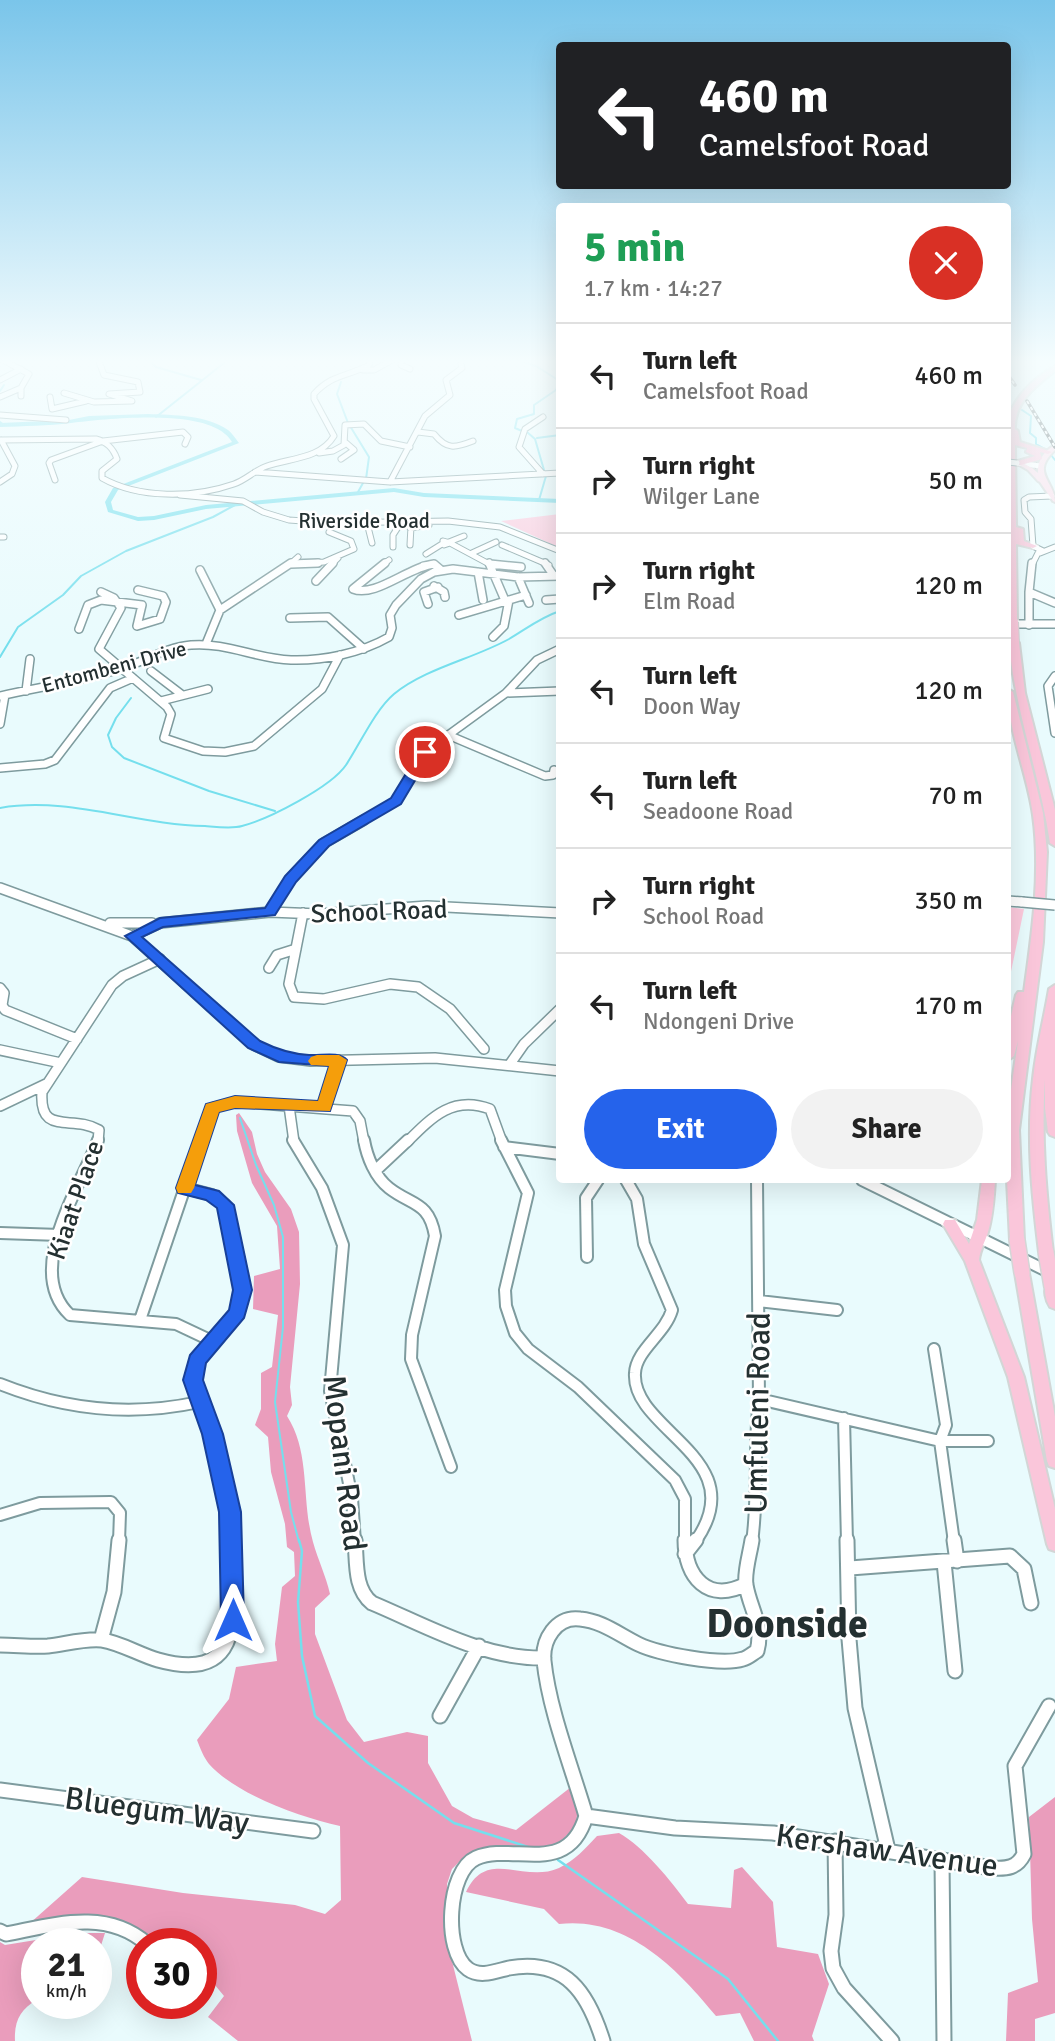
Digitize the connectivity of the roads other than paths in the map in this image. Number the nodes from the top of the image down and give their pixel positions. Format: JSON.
{"nodes":[{"id":1,"x":7,"y":454,"type":"edge"},
{"id":2,"x":67,"y":454,"type":"edge"},
{"id":3,"x":114,"y":454,"type":"edge"},
{"id":4,"x":310,"y":454,"type":"edge"},
{"id":5,"x":348,"y":454,"type":"edge"},
{"id":6,"x":406,"y":454,"type":"edge"},
{"id":7,"x":525,"y":454,"type":"edge"},
{"id":8,"x":1040,"y":454,"type":"edge"},
{"id":9,"x":1046,"y":454,"type":"edge"},
{"id":10,"x":341,"y":459,"type":"dead end"},
{"id":11,"x":1015,"y":462,"type":"edge"},
{"id":12,"x":1040,"y":466,"type":"junction"},
{"id":13,"x":254,"y":472,"type":"junction"},
{"id":14,"x":556,"y":473,"type":"edge"},
{"id":15,"x":543,"y":474,"type":"junction"},
{"id":16,"x":55,"y":480,"type":"dead end"},
{"id":17,"x":0,"y":482,"type":"edge"},
{"id":18,"x":390,"y":482,"type":"junction"},
{"id":19,"x":1045,"y":485,"type":"junction"},
{"id":20,"x":169,"y":492,"type":"junction"},
{"id":21,"x":1054,"y":498,"type":"edge"},
{"id":22,"x":1012,"y":516,"type":"junction"},
{"id":23,"x":401,"y":523,"type":"junction"},
{"id":24,"x":411,"y":525,"type":"junction"},
{"id":25,"x":450,"y":525,"type":"dead end"},
{"id":26,"x":329,"y":532,"type":"dead end"},
{"id":27,"x":464,"y":536,"type":"dead end"},
{"id":28,"x":372,"y":543,"type":"dead end"},
{"id":29,"x":447,"y":543,"type":"junction"},
{"id":30,"x":410,"y":545,"type":"dead end"},
{"id":31,"x":393,"y":547,"type":"dead end"},
{"id":32,"x":1055,"y":547,"type":"edge"},
{"id":33,"x":556,"y":549,"type":"edge"},
{"id":34,"x":1036,"y":550,"type":"junction"},
{"id":35,"x":472,"y":553,"type":"junction"},
{"id":36,"x":426,"y":554,"type":"dead end"},
{"id":37,"x":298,"y":557,"type":"dead end"},
{"id":38,"x":338,"y":558,"type":"junction"},
{"id":39,"x":389,"y":560,"type":"dead end"},
{"id":40,"x":291,"y":564,"type":"junction"},
{"id":41,"x":490,"y":564,"type":"junction"},
{"id":42,"x":521,"y":567,"type":"dead end"},
{"id":43,"x":200,"y":570,"type":"dead end"},
{"id":44,"x":441,"y":570,"type":"junction"},
{"id":45,"x":478,"y":572,"type":"junction"},
{"id":46,"x":1013,"y":573,"type":"junction"},
{"id":47,"x":494,"y":574,"type":"junction"},
{"id":48,"x":556,"y":574,"type":"edge"},
{"id":49,"x":556,"y":576,"type":"edge"},
{"id":50,"x":518,"y":577,"type":"junction"},
{"id":51,"x":316,"y":581,"type":"dead end"},
{"id":52,"x":428,"y":586,"type":"junction"},
{"id":53,"x":413,"y":587,"type":"junction"},
{"id":54,"x":138,"y":590,"type":"dead end"},
{"id":55,"x":101,"y":592,"type":"dead end"},
{"id":56,"x":1029,"y":592,"type":"junction"},
{"id":57,"x":526,"y":595,"type":"junction"},
{"id":58,"x":444,"y":597,"type":"dead end"},
{"id":59,"x":506,"y":599,"type":"junction"},
{"id":60,"x":556,"y":599,"type":"edge"},
{"id":61,"x":546,"y":600,"type":"dead end"},
{"id":62,"x":119,"y":602,"type":"junction"},
{"id":63,"x":529,"y":603,"type":"dead end"},
{"id":64,"x":1055,"y":603,"type":"edge"},
{"id":65,"x":428,"y":604,"type":"dead end"},
{"id":66,"x":484,"y":604,"type":"junction"},
{"id":67,"x":220,"y":610,"type":"junction"},
{"id":68,"x":459,"y":615,"type":"dead end"},
{"id":69,"x":290,"y":618,"type":"dead end"},
{"id":70,"x":477,"y":618,"type":"dead end"},
{"id":71,"x":1011,"y":623,"type":"edge"},
{"id":72,"x":1055,"y":624,"type":"edge"},
{"id":73,"x":1029,"y":625,"type":"junction"},
{"id":74,"x":79,"y":629,"type":"dead end"},
{"id":75,"x":493,"y":637,"type":"dead end"},
{"id":76,"x":1014,"y":643,"type":"joint"},
{"id":77,"x":206,"y":644,"type":"junction"},
{"id":78,"x":364,"y":649,"type":"junction"},
{"id":79,"x":556,"y":651,"type":"edge"},
{"id":80,"x":340,"y":655,"type":"junction"},
{"id":81,"x":30,"y":659,"type":"dead end"},
{"id":82,"x":121,"y":669,"type":"junction"},
{"id":83,"x":151,"y":671,"type":"dead end"},
{"id":84,"x":1055,"y":676,"type":"edge"},
{"id":85,"x":133,"y":678,"type":"junction"},
{"id":86,"x":208,"y":689,"type":"dead end"},
{"id":87,"x":26,"y":691,"type":"junction"},
{"id":88,"x":556,"y":691,"type":"edge"},
{"id":89,"x":506,"y":693,"type":"junction"},
{"id":90,"x":181,"y":694,"type":"junction"},
{"id":91,"x":2,"y":695,"type":"edge"},
{"id":92,"x":161,"y":701,"type":"junction"},
{"id":93,"x":1011,"y":704,"type":"edge"},
{"id":94,"x":0,"y":724,"type":"edge"},
{"id":95,"x":1055,"y":733,"type":"edge"},
{"id":96,"x":448,"y":735,"type":"junction"},
{"id":97,"x":0,"y":768,"type":"edge"},
{"id":98,"x":554,"y":770,"type":"dead end"},
{"id":99,"x":1055,"y":843,"type":"edge"},
{"id":100,"x":0,"y":888,"type":"edge"},
{"id":101,"x":1011,"y":901,"type":"edge"},
{"id":102,"x":1055,"y":905,"type":"edge"},
{"id":103,"x":270,"y":912,"type":"junction"},
{"id":104,"x":303,"y":913,"type":"junction"},
{"id":105,"x":556,"y":913,"type":"edge"},
{"id":106,"x":97,"y":922,"type":"junction"},
{"id":107,"x":160,"y":923,"type":"junction"},
{"id":108,"x":132,"y":936,"type":"junction"},
{"id":109,"x":296,"y":949,"type":"junction"},
{"id":110,"x":160,"y":959,"type":"junction"},
{"id":111,"x":1035,"y":961,"type":"junction"},
{"id":112,"x":269,"y":968,"type":"dead end"},
{"id":113,"x":0,"y":988,"type":"edge"},
{"id":114,"x":1055,"y":989,"type":"edge"},
{"id":115,"x":556,"y":1013,"type":"edge"},
{"id":116,"x":1049,"y":1025,"type":"junction"},
{"id":117,"x":77,"y":1039,"type":"junction"},
{"id":118,"x":1011,"y":1044,"type":"edge"},
{"id":119,"x":484,"y":1049,"type":"dead end"},
{"id":120,"x":0,"y":1050,"type":"edge"},
{"id":121,"x":339,"y":1060,"type":"junction"},
{"id":122,"x":61,"y":1063,"type":"junction"},
{"id":123,"x":510,"y":1064,"type":"junction"},
{"id":124,"x":556,"y":1070,"type":"edge"},
{"id":125,"x":48,"y":1083,"type":"junction"},
{"id":126,"x":0,"y":1106,"type":"edge"},
{"id":127,"x":289,"y":1106,"type":"junction"},
{"id":128,"x":324,"y":1107,"type":"junction"},
{"id":129,"x":1055,"y":1132,"type":"edge"},
{"id":130,"x":504,"y":1147,"type":"junction"},
{"id":131,"x":556,"y":1154,"type":"edge"},
{"id":132,"x":376,"y":1170,"type":"junction"},
{"id":133,"x":596,"y":1183,"type":"edge"},
{"id":134,"x":628,"y":1183,"type":"edge"},
{"id":135,"x":757,"y":1183,"type":"edge"},
{"id":136,"x":868,"y":1183,"type":"edge"},
{"id":137,"x":988,"y":1183,"type":"edge"},
{"id":138,"x":185,"y":1188,"type":"junction"},
{"id":139,"x":950,"y":1224,"type":"junction"},
{"id":140,"x":0,"y":1233,"type":"edge"},
{"id":141,"x":60,"y":1235,"type":"junction"},
{"id":142,"x":980,"y":1238,"type":"junction"},
{"id":143,"x":587,"y":1257,"type":"dead end"},
{"id":144,"x":972,"y":1260,"type":"junction"},
{"id":145,"x":1054,"y":1281,"type":"edge"},
{"id":146,"x":759,"y":1301,"type":"junction"},
{"id":147,"x":1055,"y":1303,"type":"edge"},
{"id":148,"x":837,"y":1310,"type":"dead end"},
{"id":149,"x":140,"y":1320,"type":"junction"},
{"id":150,"x":212,"y":1341,"type":"junction"},
{"id":151,"x":934,"y":1349,"type":"dead end"},
{"id":152,"x":0,"y":1384,"type":"edge"},
{"id":153,"x":759,"y":1399,"type":"junction"},
{"id":154,"x":199,"y":1402,"type":"junction"},
{"id":155,"x":844,"y":1418,"type":"junction"},
{"id":156,"x":940,"y":1441,"type":"junction"},
{"id":157,"x":988,"y":1441,"type":"dead end"},
{"id":158,"x":1055,"y":1461,"type":"edge"},
{"id":159,"x":451,"y":1466,"type":"dead end"},
{"id":160,"x":0,"y":1515,"type":"edge"},
{"id":161,"x":1055,"y":1544,"type":"edge"},
{"id":162,"x":685,"y":1554,"type":"junction"},
{"id":163,"x":950,"y":1561,"type":"junction"},
{"id":164,"x":850,"y":1568,"type":"junction"},
{"id":165,"x":746,"y":1584,"type":"junction"},
{"id":166,"x":1031,"y":1603,"type":"dead end"},
{"id":167,"x":101,"y":1640,"type":"junction"},
{"id":168,"x":0,"y":1645,"type":"edge"},
{"id":169,"x":478,"y":1646,"type":"junction"},
{"id":170,"x":544,"y":1658,"type":"junction"},
{"id":171,"x":956,"y":1671,"type":"dead end"},
{"id":172,"x":1049,"y":1706,"type":"dead end"},
{"id":173,"x":440,"y":1716,"type":"dead end"},
{"id":174,"x":0,"y":1790,"type":"edge"},
{"id":175,"x":586,"y":1816,"type":"junction"},
{"id":176,"x":313,"y":1831,"type":"dead end"},
{"id":177,"x":835,"y":1841,"type":"junction"},
{"id":178,"x":888,"y":1850,"type":"junction"},
{"id":179,"x":942,"y":1861,"type":"junction"},
{"id":180,"x":126,"y":1928,"type":"edge"},
{"id":181,"x":0,"y":1931,"type":"edge"},
{"id":182,"x":603,"y":2041,"type":"edge"},
{"id":183,"x":892,"y":2041,"type":"edge"},
{"id":184,"x":944,"y":2041,"type":"edge"}],
"edges":[{"from":1,"to":17,"type":"street"},
{"from":2,"to":16,"type":"street"},
{"from":3,"to":20,"type":"street"},
{"from":4,"to":13,"type":"street"},
{"from":5,"to":10,"type":"street"},
{"from":6,"to":18,"type":"street"},
{"from":7,"to":15,"type":"street"},
{"from":8,"to":11,"type":"highway"},
{"from":9,"to":12,"type":"main road"},
{"from":11,"to":12,"type":"street"},
{"from":11,"to":19,"type":"main road"},
{"from":11,"to":22,"type":"highway"},
{"from":12,"to":19,"type":"main road"},
{"from":13,"to":18,"type":"street"},
{"from":13,"to":20,"type":"street"},
{"from":14,"to":15,"type":"street"},
{"from":15,"to":18,"type":"street"},
{"from":19,"to":21,"type":"main road"},
{"from":20,"to":23,"type":"street","name":"Riverside Road"},
{"from":21,"to":34,"type":"street"},
{"from":22,"to":34,"type":"highway"},
{"from":22,"to":46,"type":"highway"},
{"from":23,"to":24,"type":"street","name":"Riverside Road"},
{"from":23,"to":28,"type":"street"},
{"from":23,"to":31,"type":"street"},
{"from":24,"to":25,"type":"street"},
{"from":24,"to":30,"type":"street"},
{"from":24,"to":33,"type":"street","name":"Riverside Road"},
{"from":26,"to":38,"type":"street"},
{"from":27,"to":29,"type":"street"},
{"from":29,"to":35,"type":"street"},
{"from":29,"to":36,"type":"street"},
{"from":32,"to":34,"type":"street"},
{"from":34,"to":46,"type":"highway"},
{"from":34,"to":56,"type":"street"},
{"from":35,"to":41,"type":"street"},
{"from":35,"to":48,"type":"street"},
{"from":37,"to":40,"type":"street"},
{"from":38,"to":40,"type":"street"},
{"from":38,"to":51,"type":"street"},
{"from":39,"to":44,"type":"street"},
{"from":40,"to":67,"type":"street"},
{"from":41,"to":42,"type":"street"},
{"from":41,"to":47,"type":"street"},
{"from":43,"to":67,"type":"street"},
{"from":44,"to":45,"type":"street"},
{"from":44,"to":53,"type":"street","name":"Entombeni Drive"},
{"from":45,"to":47,"type":"street"},
{"from":45,"to":66,"type":"street"},
{"from":46,"to":71,"type":"highway"},
{"from":47,"to":50,"type":"street"},
{"from":47,"to":59,"type":"street"},
{"from":49,"to":50,"type":"street"},
{"from":50,"to":57,"type":"street"},
{"from":52,"to":53,"type":"street"},
{"from":52,"to":58,"type":"street"},
{"from":52,"to":65,"type":"street"},
{"from":53,"to":78,"type":"street","name":"Entombeni Drive"},
{"from":54,"to":62,"type":"street"},
{"from":55,"to":62,"type":"street"},
{"from":56,"to":64,"type":"street"},
{"from":56,"to":73,"type":"street"},
{"from":57,"to":59,"type":"street"},
{"from":57,"to":63,"type":"street"},
{"from":59,"to":66,"type":"street"},
{"from":59,"to":75,"type":"street"},
{"from":60,"to":61,"type":"street"},
{"from":62,"to":74,"type":"street"},
{"from":62,"to":82,"type":"street"},
{"from":66,"to":68,"type":"street"},
{"from":66,"to":70,"type":"street"},
{"from":67,"to":77,"type":"street"},
{"from":69,"to":78,"type":"street"},
{"from":71,"to":73,"type":"street"},
{"from":71,"to":76,"type":"highway","bridge":true},
{"from":72,"to":73,"type":"street"},
{"from":76,"to":99,"type":"highway"},
{"from":77,"to":80,"type":"street","name":"Entombeni Drive"},
{"from":77,"to":82,"type":"street","name":"Entombeni Drive"},
{"from":78,"to":80,"type":"street","name":"Entombeni Drive"},
{"from":79,"to":89,"type":"street"},
{"from":80,"to":92,"type":"street"},
{"from":81,"to":87,"type":"street"},
{"from":82,"to":85,"type":"street"},
{"from":82,"to":87,"type":"street","name":"Entombeni Drive"},
{"from":83,"to":90,"type":"street"},
{"from":84,"to":95,"type":"street"},
{"from":85,"to":92,"type":"street"},
{"from":85,"to":97,"type":"street"},
{"from":86,"to":90,"type":"street"},
{"from":87,"to":91,"type":"street","name":"Entombeni Drive"},
{"from":88,"to":89,"type":"street"},
{"from":89,"to":96,"type":"street"},
{"from":90,"to":92,"type":"street"},
{"from":91,"to":94,"type":"street"},
{"from":93,"to":111,"type":"highway"},
{"from":96,"to":98,"type":"street"},
{"from":96,"to":103,"type":"street"},
{"from":100,"to":106,"type":"street"},
{"from":101,"to":102,"type":"street","bridge":true},
{"from":103,"to":104,"type":"street","name":"School Road"},
{"from":103,"to":107,"type":"street","name":"School Road"},
{"from":104,"to":105,"type":"street","name":"School Road"},
{"from":104,"to":109,"type":"street"},
{"from":106,"to":107,"type":"street"},
{"from":106,"to":108,"type":"street"},
{"from":107,"to":108,"type":"street","name":"School Road"},
{"from":108,"to":110,"type":"street"},
{"from":109,"to":112,"type":"street"},
{"from":109,"to":119,"type":"street"},
{"from":110,"to":117,"type":"street"},
{"from":110,"to":121,"type":"street"},
{"from":111,"to":118,"type":"highway"},
{"from":111,"to":158,"type":"highway","bridge":true},
{"from":113,"to":117,"type":"street"},
{"from":114,"to":116,"type":"highway"},
{"from":115,"to":123,"type":"street"},
{"from":116,"to":129,"type":"highway"},
{"from":116,"to":145,"type":"highway","bridge":true},
{"from":117,"to":122,"type":"street"},
{"from":120,"to":122,"type":"street"},
{"from":121,"to":123,"type":"street"},
{"from":121,"to":128,"type":"street"},
{"from":122,"to":125,"type":"street"},
{"from":123,"to":124,"type":"street"},
{"from":125,"to":126,"type":"street"},
{"from":125,"to":141,"type":"street","name":"Kiaat Place"},
{"from":127,"to":128,"type":"street"},
{"from":127,"to":138,"type":"street"},
{"from":127,"to":169,"type":"street","name":"Mopani Road"},
{"from":128,"to":132,"type":"street"},
{"from":130,"to":131,"type":"street"},
{"from":130,"to":132,"type":"street"},
{"from":130,"to":162,"type":"street"},
{"from":132,"to":159,"type":"street"},
{"from":133,"to":143,"type":"street"},
{"from":134,"to":162,"type":"street"},
{"from":135,"to":146,"type":"street","name":"Umfuleni Road"},
{"from":136,"to":139,"type":"street"},
{"from":137,"to":142,"type":"highway"},
{"from":138,"to":149,"type":"street"},
{"from":138,"to":150,"type":"street"},
{"from":139,"to":142,"type":"street"},
{"from":139,"to":144,"type":"highway"},
{"from":140,"to":141,"type":"street"},
{"from":141,"to":149,"type":"street","name":"Kiaat Place"},
{"from":142,"to":144,"type":"highway"},
{"from":142,"to":145,"type":"street"},
{"from":144,"to":161,"type":"highway"},
{"from":145,"to":147,"type":"highway"},
{"from":146,"to":148,"type":"street"},
{"from":146,"to":153,"type":"street","name":"Umfuleni Road"},
{"from":149,"to":150,"type":"street","name":"Kiaat Place"},
{"from":150,"to":154,"type":"street"},
{"from":151,"to":156,"type":"street"},
{"from":152,"to":154,"type":"street"},
{"from":153,"to":155,"type":"street"},
{"from":153,"to":165,"type":"street","name":"Umfuleni Road"},
{"from":154,"to":167,"type":"street"},
{"from":155,"to":156,"type":"street"},
{"from":155,"to":164,"type":"street"},
{"from":156,"to":157,"type":"street"},
{"from":156,"to":163,"type":"street"},
{"from":160,"to":167,"type":"street"},
{"from":162,"to":165,"type":"street"},
{"from":163,"to":164,"type":"street"},
{"from":163,"to":166,"type":"street"},
{"from":163,"to":171,"type":"street"},
{"from":164,"to":178,"type":"street"},
{"from":165,"to":170,"type":"street","name":"Umfuleni Road"},
{"from":167,"to":168,"type":"street"},
{"from":169,"to":170,"type":"street","name":"Mopani Road"},
{"from":169,"to":173,"type":"street"},
{"from":170,"to":175,"type":"street"},
{"from":172,"to":179,"type":"street","name":"Kershaw Avenue"},
{"from":174,"to":176,"type":"street","name":"Bluegum Way"},
{"from":175,"to":177,"type":"street","name":"Kershaw Avenue"},
{"from":175,"to":182,"type":"street"},
{"from":177,"to":178,"type":"street","name":"Kershaw Avenue"},
{"from":177,"to":183,"type":"street"},
{"from":178,"to":179,"type":"street","name":"Kershaw Avenue"},
{"from":179,"to":184,"type":"street"},
{"from":180,"to":181,"type":"street"}]}
